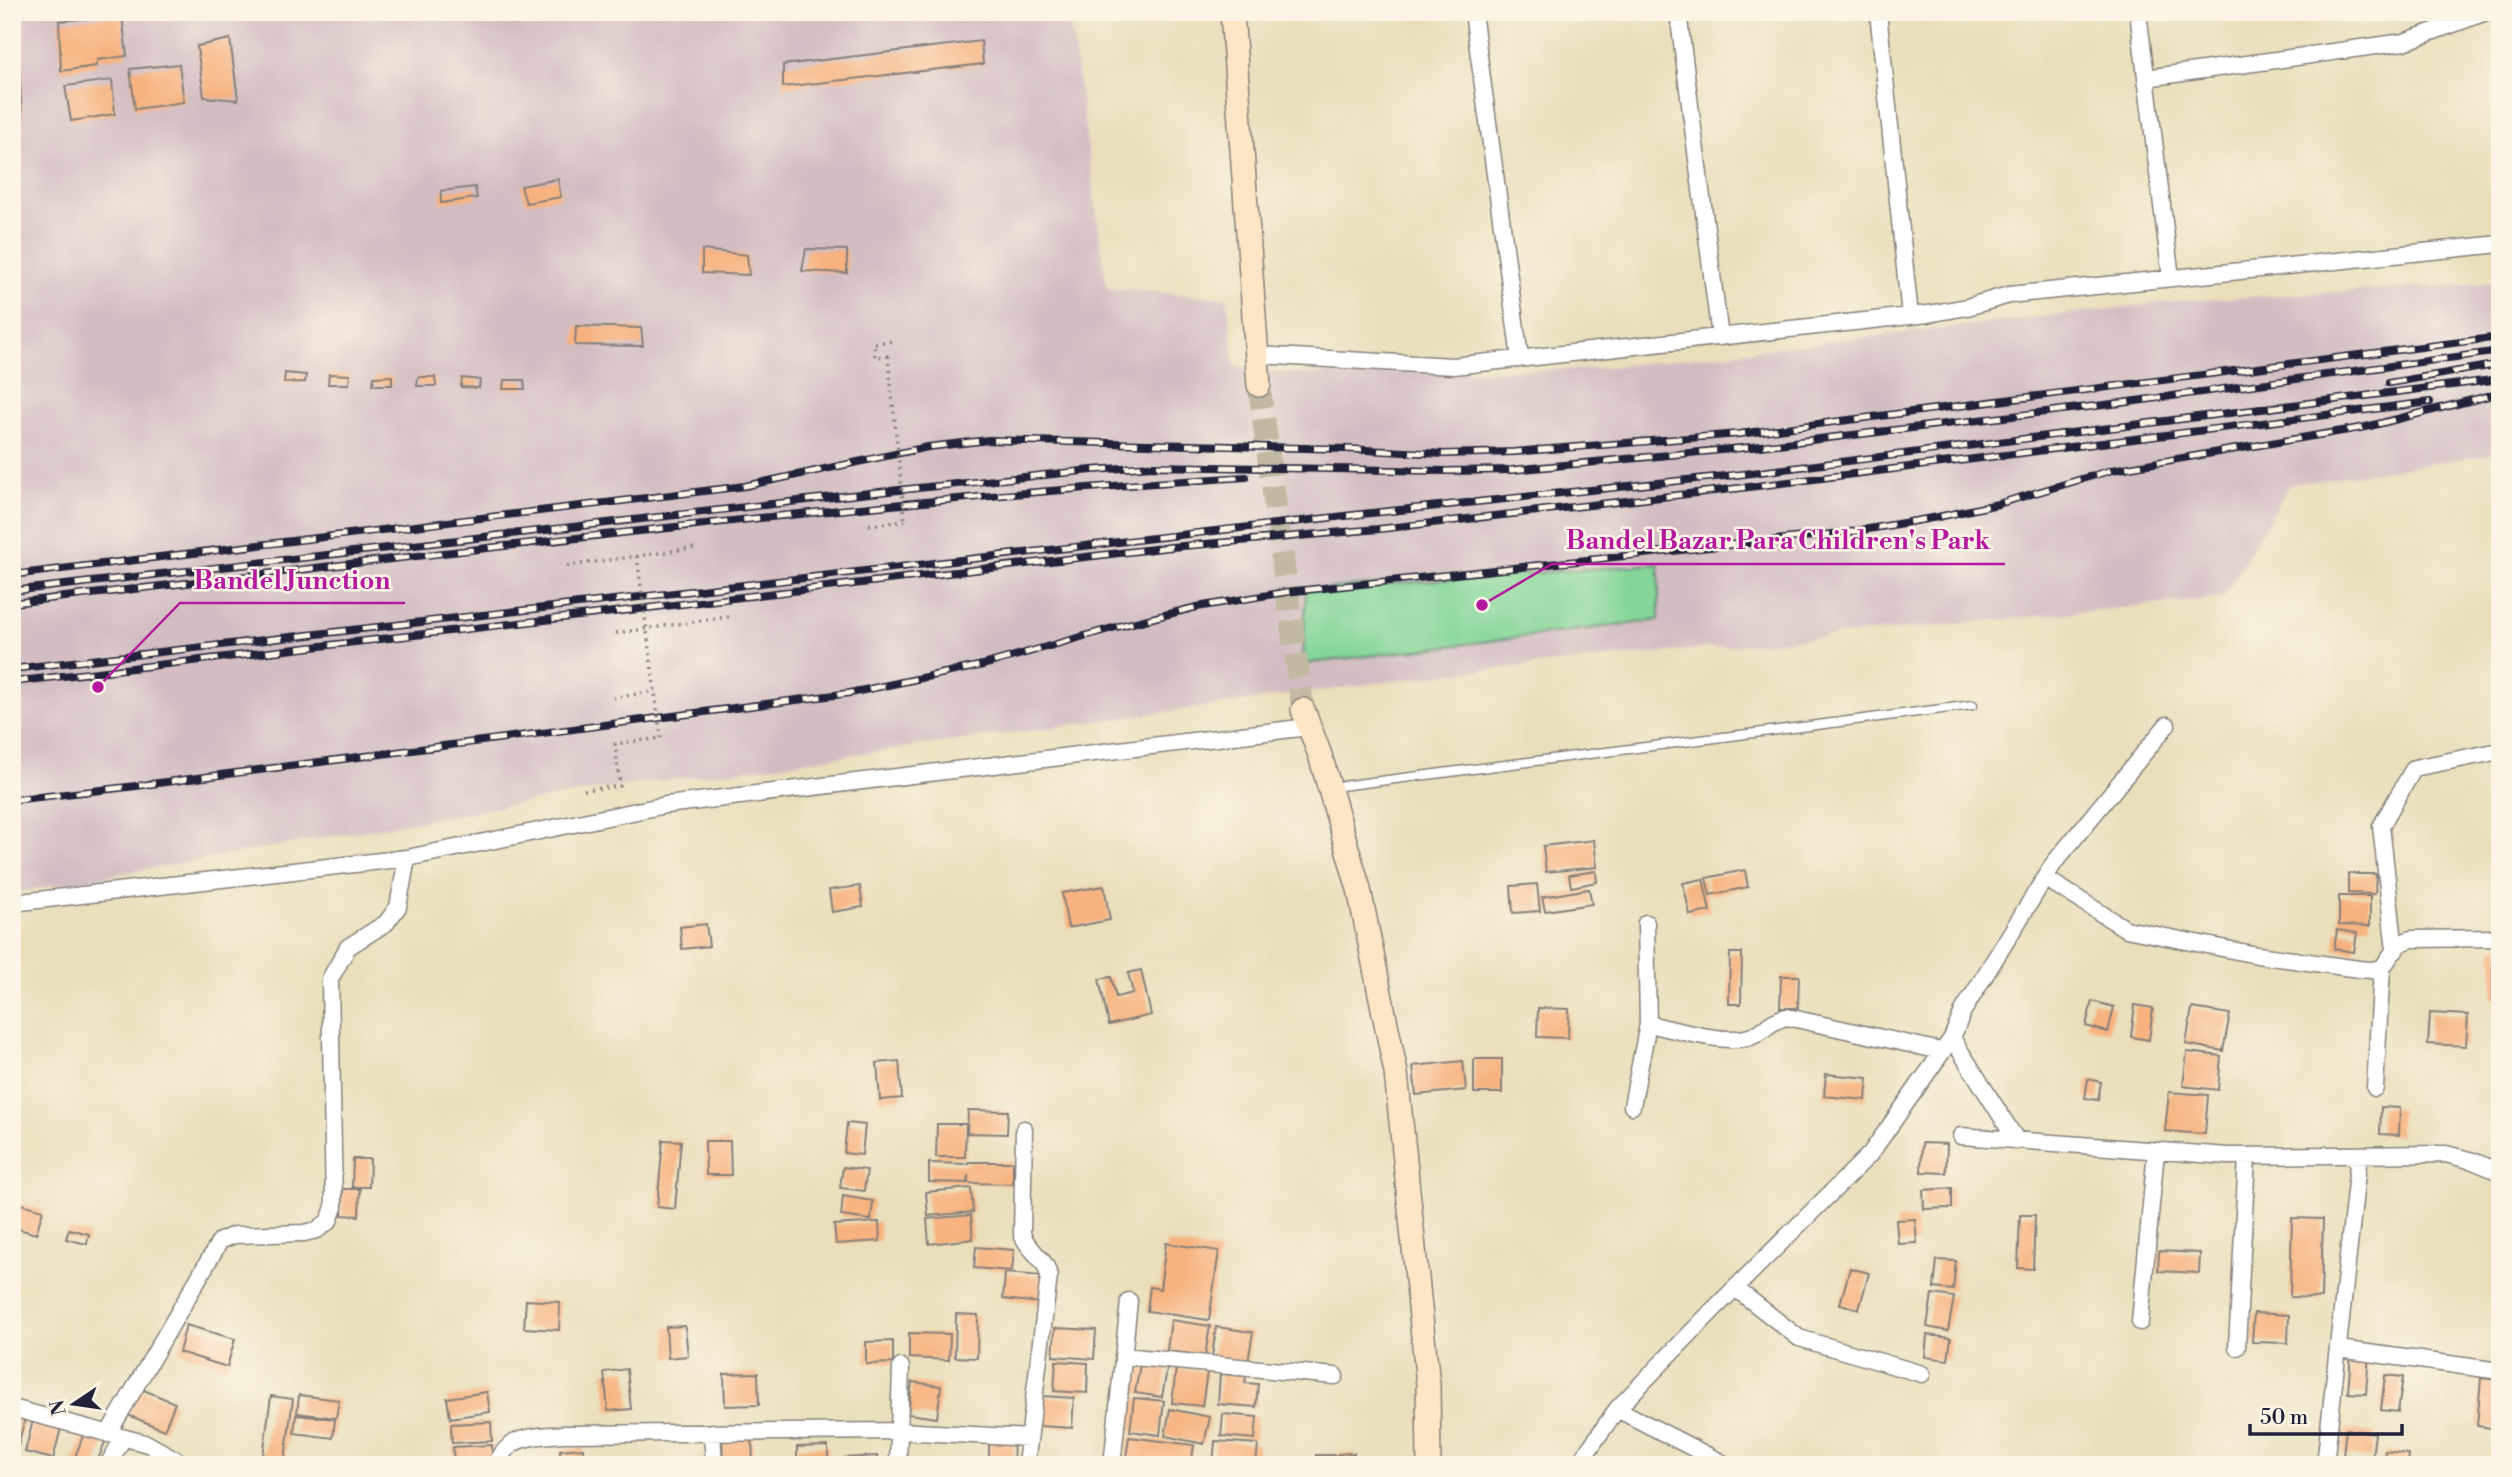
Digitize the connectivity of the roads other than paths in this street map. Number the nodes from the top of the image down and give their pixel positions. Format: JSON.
{"nodes":[{"id":1,"x":1232,"y":12,"type":"edge"},
{"id":2,"x":1473,"y":12,"type":"edge"},
{"id":3,"x":1678,"y":12,"type":"edge"},
{"id":4,"x":1878,"y":12,"type":"edge"},
{"id":5,"x":2138,"y":12,"type":"edge"},
{"id":6,"x":2486,"y":12,"type":"edge"},
{"id":7,"x":2146,"y":78,"type":"junction"},
{"id":8,"x":2500,"y":244,"type":"edge"},
{"id":9,"x":2171,"y":278,"type":"junction"},
{"id":10,"x":1910,"y":316,"type":"junction"},
{"id":11,"x":1720,"y":337,"type":"junction"},
{"id":12,"x":1257,"y":355,"type":"junction"},
{"id":13,"x":1520,"y":358,"type":"junction"},
{"id":14,"x":1259,"y":384,"type":"tunnel mouth"},
{"id":15,"x":1973,"y":705,"type":"dead end"},
{"id":16,"x":1306,"y":718,"type":"joint"},
{"id":17,"x":2167,"y":725,"type":"dead end"},
{"id":18,"x":2500,"y":751,"type":"edge"},
{"id":19,"x":1330,"y":788,"type":"junction"},
{"id":20,"x":407,"y":858,"type":"junction"},
{"id":21,"x":2045,"y":878,"type":"junction"},
{"id":22,"x":12,"y":903,"type":"edge"},
{"id":23,"x":1646,"y":923,"type":"dead end"},
{"id":24,"x":2500,"y":938,"type":"edge"},
{"id":25,"x":2395,"y":951,"type":"junction"},
{"id":26,"x":2382,"y":968,"type":"junction"},
{"id":27,"x":1648,"y":1024,"type":"junction"},
{"id":28,"x":1952,"y":1038,"type":"junction"},
{"id":29,"x":1941,"y":1051,"type":"junction"},
{"id":30,"x":2375,"y":1088,"type":"dead end"},
{"id":31,"x":1632,"y":1106,"type":"dead end"},
{"id":32,"x":1024,"y":1129,"type":"dead end"},
{"id":33,"x":1961,"y":1136,"type":"dead end"},
{"id":34,"x":2017,"y":1141,"type":"junction"},
{"id":35,"x":2156,"y":1151,"type":"junction"},
{"id":36,"x":2359,"y":1155,"type":"junction"},
{"id":37,"x":2247,"y":1156,"type":"junction"},
{"id":38,"x":2500,"y":1172,"type":"edge"},
{"id":39,"x":1735,"y":1287,"type":"junction"},
{"id":40,"x":1129,"y":1301,"type":"dead end"},
{"id":41,"x":2140,"y":1322,"type":"dead end"},
{"id":42,"x":2236,"y":1347,"type":"dead end"},
{"id":43,"x":2339,"y":1349,"type":"junction"},
{"id":44,"x":1123,"y":1356,"type":"junction"},
{"id":45,"x":901,"y":1367,"type":"dead end"},
{"id":46,"x":2500,"y":1371,"type":"edge"},
{"id":47,"x":1922,"y":1374,"type":"dead end"},
{"id":48,"x":1335,"y":1376,"type":"dead end"},
{"id":49,"x":12,"y":1408,"type":"edge"},
{"id":50,"x":1617,"y":1409,"type":"junction"},
{"id":51,"x":712,"y":1432,"type":"junction"},
{"id":52,"x":898,"y":1432,"type":"junction"},
{"id":53,"x":116,"y":1436,"type":"junction"},
{"id":54,"x":1029,"y":1438,"type":"junction"},
{"id":55,"x":108,"y":1465,"type":"edge"},
{"id":56,"x":185,"y":1465,"type":"edge"},
{"id":57,"x":496,"y":1465,"type":"edge"},
{"id":58,"x":714,"y":1465,"type":"edge"},
{"id":59,"x":898,"y":1465,"type":"edge"},
{"id":60,"x":1026,"y":1465,"type":"edge"},
{"id":61,"x":1112,"y":1465,"type":"edge"},
{"id":62,"x":1429,"y":1465,"type":"edge"},
{"id":63,"x":1578,"y":1465,"type":"edge"},
{"id":64,"x":1726,"y":1465,"type":"edge"},
{"id":65,"x":2325,"y":1465,"type":"edge"}],
"edges":[{"from":1,"to":12,"type":"street"},
{"from":2,"to":13,"type":"street"},
{"from":3,"to":11,"type":"street"},
{"from":4,"to":10,"type":"street"},
{"from":5,"to":7,"type":"street"},
{"from":6,"to":7,"type":"street"},
{"from":7,"to":9,"type":"street"},
{"from":8,"to":9,"type":"street"},
{"from":9,"to":10,"type":"street"},
{"from":10,"to":11,"type":"street"},
{"from":11,"to":13,"type":"street"},
{"from":12,"to":13,"type":"street"},
{"from":12,"to":14,"type":"street"},
{"from":15,"to":19,"type":"lane"},
{"from":16,"to":19,"type":"street"},
{"from":16,"to":20,"type":"street"},
{"from":17,"to":21,"type":"street"},
{"from":18,"to":25,"type":"street"},
{"from":19,"to":62,"type":"street"},
{"from":20,"to":22,"type":"street"},
{"from":20,"to":53,"type":"street"},
{"from":21,"to":26,"type":"street"},
{"from":21,"to":28,"type":"street"},
{"from":23,"to":27,"type":"street"},
{"from":24,"to":25,"type":"street"},
{"from":25,"to":26,"type":"street"},
{"from":26,"to":30,"type":"street"},
{"from":27,"to":29,"type":"street"},
{"from":27,"to":31,"type":"street"},
{"from":28,"to":29,"type":"street"},
{"from":28,"to":34,"type":"street"},
{"from":29,"to":39,"type":"street"},
{"from":32,"to":54,"type":"street"},
{"from":33,"to":34,"type":"street"},
{"from":34,"to":35,"type":"street"},
{"from":35,"to":37,"type":"street"},
{"from":35,"to":41,"type":"street"},
{"from":36,"to":37,"type":"street"},
{"from":36,"to":38,"type":"street"},
{"from":36,"to":43,"type":"street"},
{"from":37,"to":42,"type":"street"},
{"from":39,"to":47,"type":"street"},
{"from":39,"to":50,"type":"street"},
{"from":40,"to":44,"type":"street"},
{"from":43,"to":46,"type":"street"},
{"from":43,"to":65,"type":"street"},
{"from":44,"to":48,"type":"street"},
{"from":44,"to":61,"type":"street"},
{"from":45,"to":52,"type":"street"},
{"from":49,"to":53,"type":"street"},
{"from":50,"to":63,"type":"street"},
{"from":50,"to":64,"type":"street"},
{"from":51,"to":52,"type":"street"},
{"from":51,"to":57,"type":"street"},
{"from":51,"to":58,"type":"street"},
{"from":52,"to":54,"type":"street"},
{"from":52,"to":59,"type":"street"},
{"from":53,"to":55,"type":"street"},
{"from":53,"to":56,"type":"street"},
{"from":54,"to":60,"type":"street"}]}
